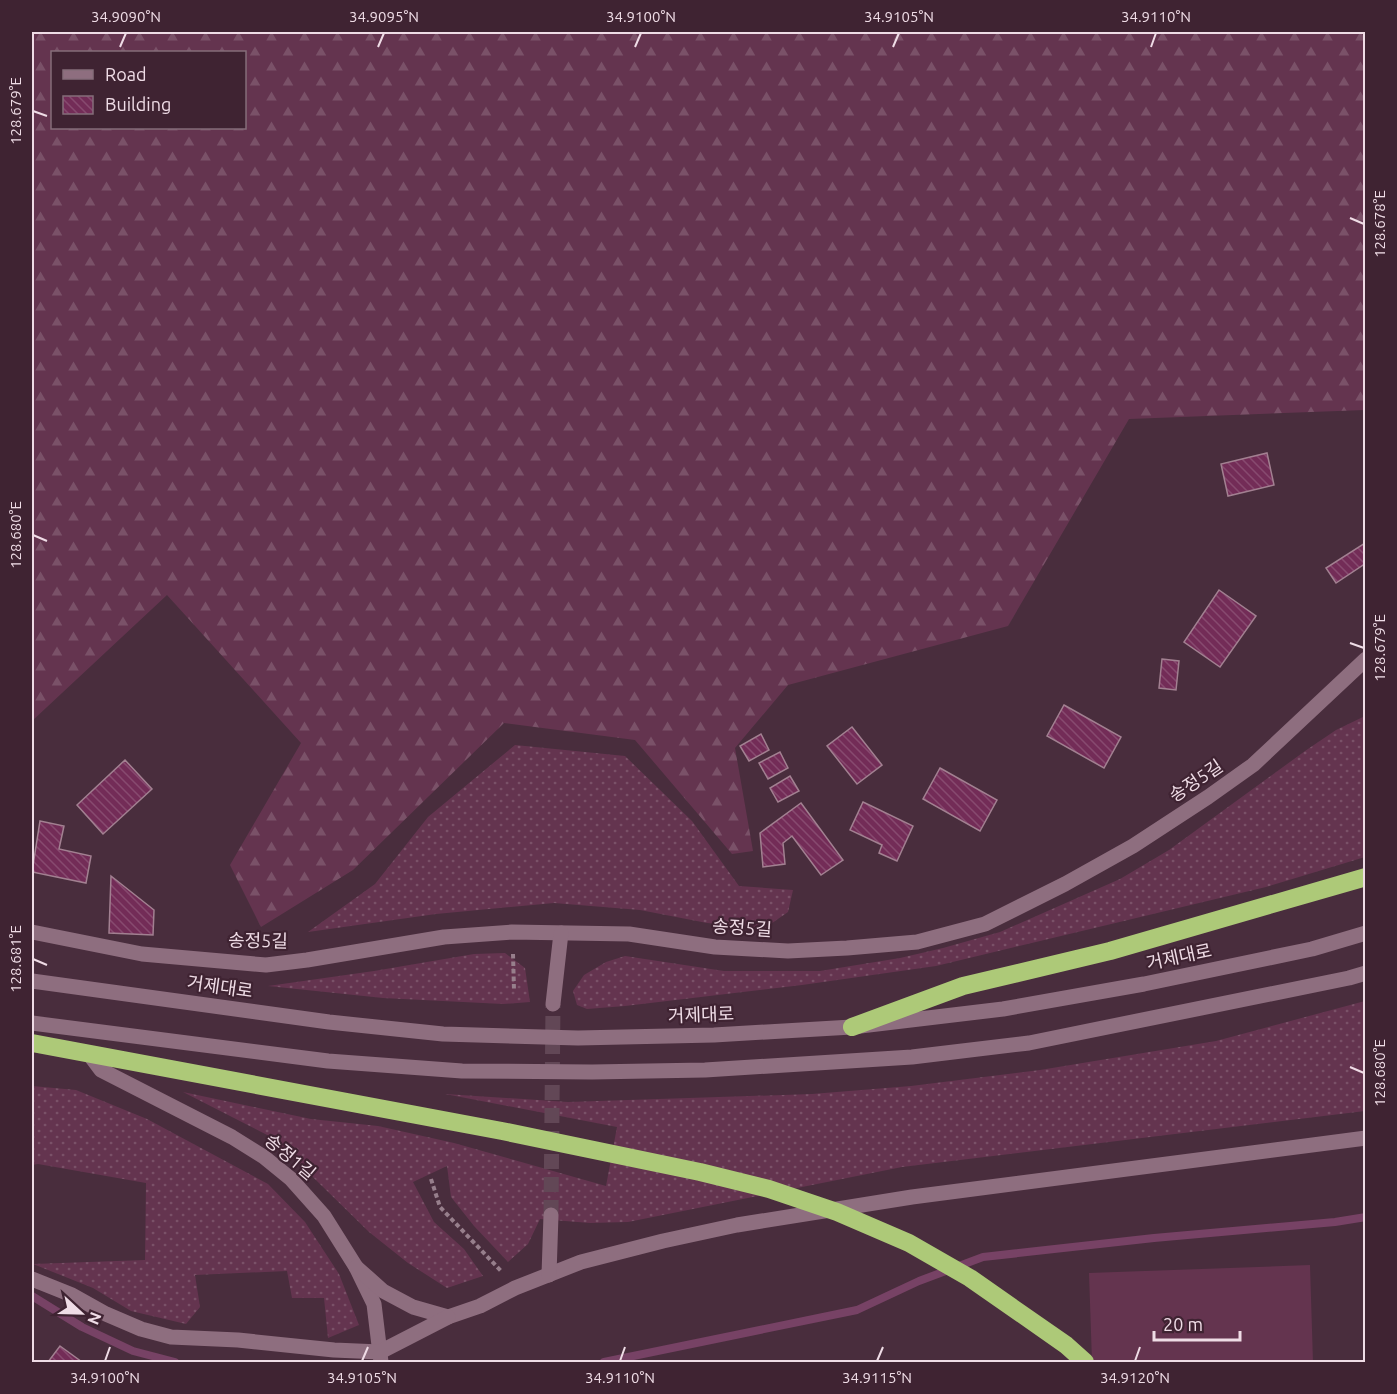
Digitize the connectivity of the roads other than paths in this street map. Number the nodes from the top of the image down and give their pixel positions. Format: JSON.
{"nodes":[{"id":1,"x":1365,"y":659,"type":"edge"},
{"id":2,"x":1365,"y":877,"type":"edge"},
{"id":3,"x":32,"y":932,"type":"edge"},
{"id":4,"x":561,"y":933,"type":"junction"},
{"id":5,"x":1365,"y":933,"type":"edge"},
{"id":6,"x":1365,"y":973,"type":"edge"},
{"id":7,"x":32,"y":981,"type":"edge"},
{"id":8,"x":553,"y":1004,"type":"tunnel mouth"},
{"id":9,"x":32,"y":1023,"type":"edge"},
{"id":10,"x":852,"y":1027,"type":"junction"},
{"id":11,"x":32,"y":1043,"type":"edge"},
{"id":12,"x":89,"y":1054,"type":"junction"},
{"id":13,"x":1365,"y":1138,"type":"edge"},
{"id":14,"x":551,"y":1215,"type":"tunnel mouth"},
{"id":15,"x":356,"y":1267,"type":"junction"},
{"id":16,"x":549,"y":1275,"type":"junction"},
{"id":17,"x":32,"y":1279,"type":"edge"},
{"id":18,"x":448,"y":1317,"type":"junction"},
{"id":19,"x":381,"y":1357,"type":"edge"},
{"id":20,"x":1085,"y":1362,"type":"edge"}],
"edges":[{"from":1,"to":4,"type":"street","name":"송정5길"},
{"from":2,"to":10,"type":"highway"},
{"from":3,"to":4,"type":"street","name":"송정5길"},
{"from":4,"to":8,"type":"street"},
{"from":5,"to":10,"type":"street","name":"거제대로"},
{"from":6,"to":9,"type":"street"},
{"from":7,"to":10,"type":"street","name":"거제대로"},
{"from":11,"to":12,"type":"highway"},
{"from":12,"to":15,"type":"street","name":"송정1길"},
{"from":12,"to":20,"type":"highway"},
{"from":13,"to":16,"type":"street"},
{"from":14,"to":16,"type":"street"},
{"from":15,"to":18,"type":"street"},
{"from":15,"to":19,"type":"street","name":"송정1길"},
{"from":16,"to":18,"type":"street"},
{"from":17,"to":19,"type":"street"},
{"from":18,"to":19,"type":"street"}]}
